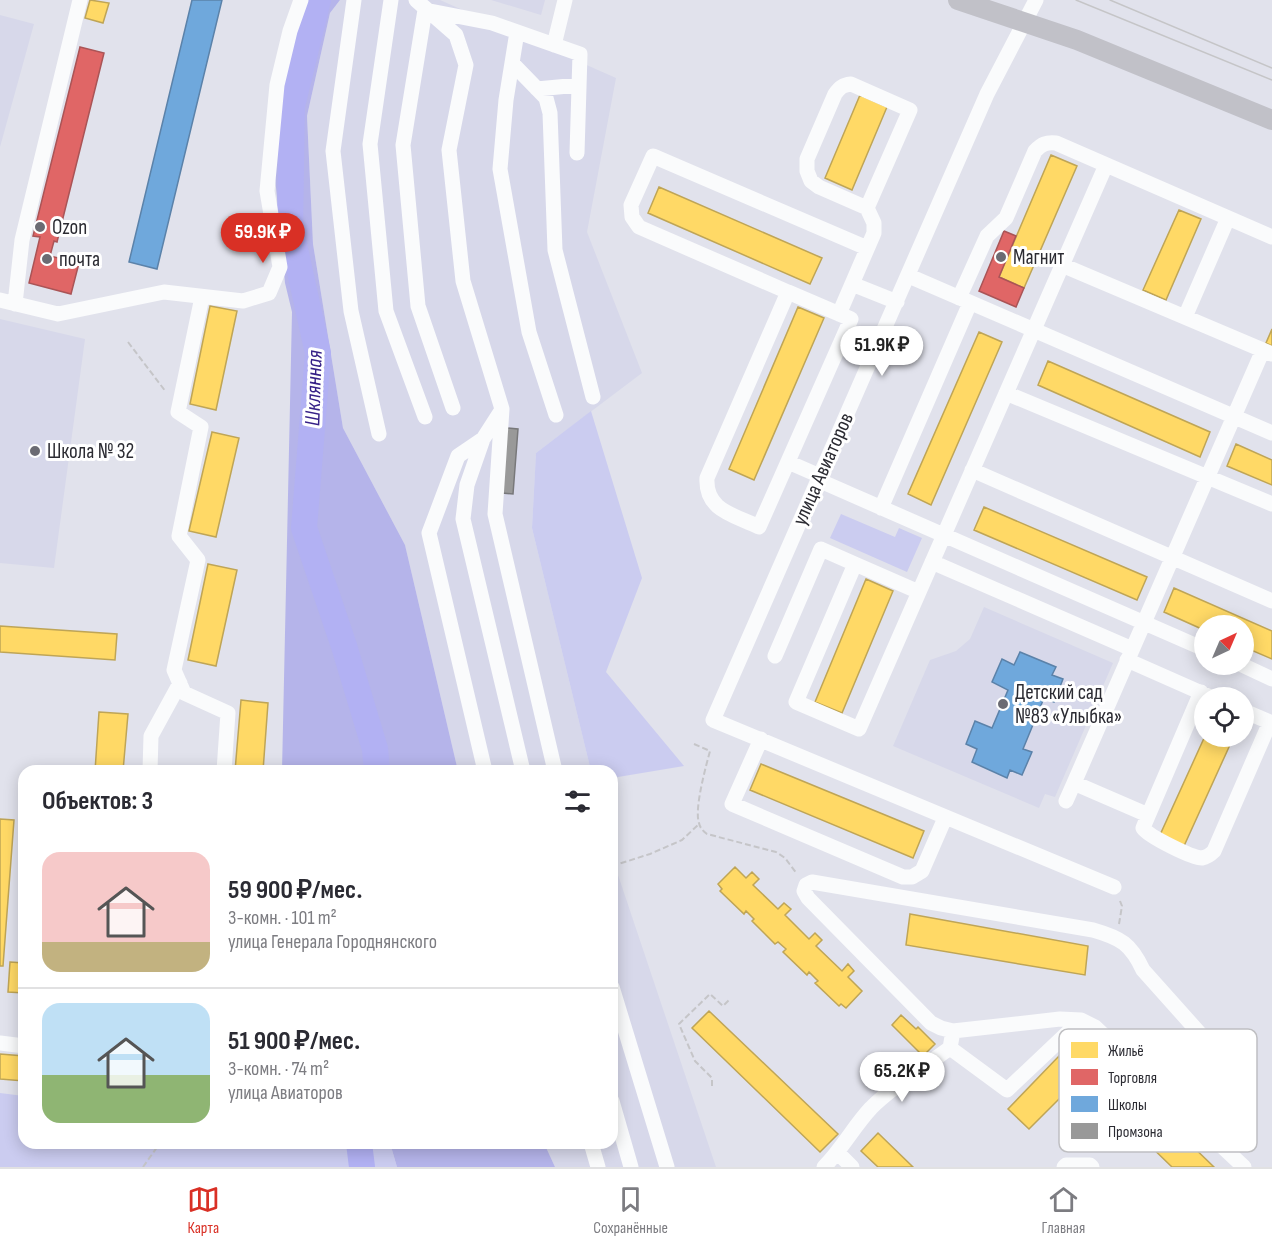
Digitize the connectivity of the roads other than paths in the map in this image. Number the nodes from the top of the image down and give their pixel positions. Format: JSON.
{"nodes":[{"id":1,"x":80,"y":0,"type":"edge"},
{"id":2,"x":301,"y":0,"type":"edge"},
{"id":3,"x":354,"y":0,"type":"edge"},
{"id":4,"x":392,"y":0,"type":"edge"},
{"id":5,"x":565,"y":0,"type":"edge"},
{"id":6,"x":958,"y":0,"type":"edge"},
{"id":7,"x":1036,"y":0,"type":"edge"},
{"id":8,"x":420,"y":5,"type":"edge"},
{"id":9,"x":1025,"y":22,"type":"junction"},
{"id":10,"x":517,"y":32,"type":"junction"},
{"id":11,"x":554,"y":45,"type":"junction"},
{"id":12,"x":512,"y":63,"type":"junction"},
{"id":13,"x":579,"y":85,"type":"junction"},
{"id":14,"x":537,"y":89,"type":"junction"},
{"id":15,"x":1272,"y":120,"type":"edge"},
{"id":16,"x":577,"y":153,"type":"dead end"},
{"id":17,"x":1106,"y":165,"type":"junction"},
{"id":18,"x":867,"y":208,"type":"junction"},
{"id":19,"x":1228,"y":218,"type":"junction"},
{"id":20,"x":1272,"y":237,"type":"edge"},
{"id":21,"x":867,"y":248,"type":"junction"},
{"id":22,"x":1062,"y":265,"type":"junction"},
{"id":23,"x":909,"y":276,"type":"junction"},
{"id":24,"x":852,"y":284,"type":"junction"},
{"id":25,"x":788,"y":292,"type":"junction"},
{"id":26,"x":202,"y":297,"type":"junction"},
{"id":27,"x":965,"y":301,"type":"junction"},
{"id":28,"x":7,"y":302,"type":"edge"},
{"id":29,"x":897,"y":303,"type":"junction"},
{"id":30,"x":839,"y":314,"type":"junction"},
{"id":31,"x":1185,"y":317,"type":"junction"},
{"id":32,"x":1034,"y":330,"type":"junction"},
{"id":33,"x":1267,"y":352,"type":"edge"},
{"id":34,"x":1006,"y":393,"type":"junction"},
{"id":35,"x":593,"y":397,"type":"dead end"},
{"id":36,"x":453,"y":408,"type":"dead end"},
{"id":37,"x":502,"y":409,"type":"junction"},
{"id":38,"x":556,"y":415,"type":"dead end"},
{"id":39,"x":1233,"y":416,"type":"junction"},
{"id":40,"x":425,"y":417,"type":"dead end"},
{"id":41,"x":1272,"y":433,"type":"edge"},
{"id":42,"x":379,"y":434,"type":"dead end"},
{"id":43,"x":483,"y":439,"type":"junction"},
{"id":44,"x":788,"y":462,"type":"junction"},
{"id":45,"x":972,"y":470,"type":"junction"},
{"id":46,"x":1207,"y":477,"type":"junction"},
{"id":47,"x":819,"y":478,"type":"junction"},
{"id":48,"x":1272,"y":504,"type":"edge"},
{"id":49,"x":880,"y":508,"type":"junction"},
{"id":50,"x":944,"y":536,"type":"junction"},
{"id":51,"x":1173,"y":557,"type":"junction"},
{"id":52,"x":933,"y":562,"type":"junction"},
{"id":53,"x":855,"y":564,"type":"junction"},
{"id":54,"x":919,"y":592,"type":"junction"},
{"id":55,"x":1272,"y":601,"type":"edge"},
{"id":56,"x":1144,"y":623,"type":"junction"},
{"id":57,"x":1194,"y":645,"type":"edge"},
{"id":58,"x":1130,"y":655,"type":"junction"},
{"id":59,"x":775,"y":656,"type":"dead end"},
{"id":60,"x":1254,"y":671,"type":"edge"},
{"id":61,"x":1272,"y":679,"type":"edge"},
{"id":62,"x":180,"y":683,"type":"junction"},
{"id":63,"x":1194,"y":688,"type":"edge"},
{"id":64,"x":1254,"y":715,"type":"edge"},
{"id":65,"x":1194,"y":721,"type":"edge"},
{"id":66,"x":1271,"y":723,"type":"edge"},
{"id":67,"x":761,"y":739,"type":"junction"},
{"id":68,"x":150,"y":765,"type":"edge"},
{"id":69,"x":224,"y":765,"type":"edge"},
{"id":70,"x":484,"y":765,"type":"edge"},
{"id":71,"x":522,"y":765,"type":"edge"},
{"id":72,"x":554,"y":765,"type":"edge"},
{"id":73,"x":1074,"y":783,"type":"junction"},
{"id":74,"x":1066,"y":801,"type":"dead end"},
{"id":75,"x":1148,"y":815,"type":"junction"},
{"id":76,"x":945,"y":818,"type":"junction"},
{"id":77,"x":1114,"y":887,"type":"road end"},
{"id":78,"x":618,"y":1007,"type":"edge"},
{"id":79,"x":1081,"y":1020,"type":"junction"},
{"id":80,"x":1071,"y":1029,"type":"edge"},
{"id":81,"x":1097,"y":1029,"type":"edge"},
{"id":82,"x":1196,"y":1029,"type":"edge"},
{"id":83,"x":953,"y":1031,"type":"junction"},
{"id":84,"x":1059,"y":1041,"type":"edge"},
{"id":85,"x":0,"y":1043,"type":"edge"},
{"id":86,"x":18,"y":1045,"type":"edge"},
{"id":87,"x":950,"y":1048,"type":"junction"},
{"id":88,"x":618,"y":1122,"type":"edge"},
{"id":89,"x":593,"y":1149,"type":"edge"},
{"id":90,"x":1228,"y":1152,"type":"edge"},
{"id":91,"x":838,"y":1153,"type":"junction"},
{"id":92,"x":598,"y":1167,"type":"edge"},
{"id":93,"x":631,"y":1167,"type":"edge"},
{"id":94,"x":667,"y":1167,"type":"edge"},
{"id":95,"x":824,"y":1167,"type":"edge"},
{"id":96,"x":852,"y":1167,"type":"edge"},
{"id":97,"x":1064,"y":1167,"type":"edge"},
{"id":98,"x":1092,"y":1167,"type":"edge"},
{"id":99,"x":1244,"y":1167,"type":"edge"}],
"edges":[{"from":1,"to":28,"type":"street"},
{"from":2,"to":26,"type":"street"},
{"from":3,"to":42,"type":"street"},
{"from":4,"to":40,"type":"street"},
{"from":5,"to":11,"type":"street"},
{"from":6,"to":9,"type":"main road"},
{"from":7,"to":9,"type":"street","name":"улица Авиаторов"},
{"from":8,"to":10,"type":"street"},
{"from":8,"to":36,"type":"street"},
{"from":8,"to":37,"type":"street"},
{"from":9,"to":15,"type":"main road"},
{"from":9,"to":23,"type":"street","name":"улица Авиаторов"},
{"from":10,"to":11,"type":"street"},
{"from":10,"to":12,"type":"street"},
{"from":11,"to":13,"type":"street"},
{"from":12,"to":14,"type":"street"},
{"from":12,"to":38,"type":"street"},
{"from":13,"to":14,"type":"street"},
{"from":13,"to":16,"type":"street"},
{"from":14,"to":35,"type":"street"},
{"from":17,"to":19,"type":"street"},
{"from":17,"to":22,"type":"street"},
{"from":17,"to":27,"type":"street"},
{"from":18,"to":18,"type":"street"},
{"from":18,"to":21,"type":"street"},
{"from":19,"to":20,"type":"street"},
{"from":19,"to":31,"type":"street"},
{"from":21,"to":24,"type":"street"},
{"from":21,"to":25,"type":"street"},
{"from":22,"to":31,"type":"street"},
{"from":22,"to":32,"type":"street"},
{"from":23,"to":27,"type":"street"},
{"from":23,"to":29,"type":"street","name":"улица Авиаторов"},
{"from":24,"to":29,"type":"street"},
{"from":24,"to":30,"type":"street"},
{"from":25,"to":30,"type":"street"},
{"from":25,"to":44,"type":"street"},
{"from":26,"to":28,"type":"street"},
{"from":26,"to":62,"type":"street"},
{"from":27,"to":32,"type":"street"},
{"from":27,"to":49,"type":"street"},
{"from":29,"to":47,"type":"street","name":"улица Авиаторов"},
{"from":30,"to":44,"type":"street"},
{"from":31,"to":33,"type":"street"},
{"from":32,"to":34,"type":"street"},
{"from":32,"to":39,"type":"street"},
{"from":33,"to":39,"type":"street"},
{"from":34,"to":45,"type":"street"},
{"from":34,"to":46,"type":"street"},
{"from":37,"to":43,"type":"street"},
{"from":37,"to":72,"type":"street"},
{"from":39,"to":41,"type":"street"},
{"from":39,"to":46,"type":"street"},
{"from":43,"to":70,"type":"street"},
{"from":43,"to":71,"type":"street"},
{"from":44,"to":47,"type":"street"},
{"from":45,"to":50,"type":"street"},
{"from":45,"to":51,"type":"street"},
{"from":46,"to":48,"type":"street"},
{"from":46,"to":51,"type":"street"},
{"from":47,"to":49,"type":"street"},
{"from":47,"to":67,"type":"street","name":"улица Авиаторов"},
{"from":49,"to":50,"type":"street"},
{"from":50,"to":52,"type":"street"},
{"from":50,"to":56,"type":"street"},
{"from":51,"to":55,"type":"street"},
{"from":51,"to":56,"type":"street"},
{"from":52,"to":54,"type":"street"},
{"from":52,"to":58,"type":"street"},
{"from":53,"to":54,"type":"street"},
{"from":53,"to":54,"type":"street"},
{"from":53,"to":59,"type":"street"},
{"from":56,"to":57,"type":"street"},
{"from":56,"to":58,"type":"street"},
{"from":58,"to":63,"type":"street"},
{"from":58,"to":73,"type":"street"},
{"from":60,"to":61,"type":"street"},
{"from":62,"to":68,"type":"street"},
{"from":62,"to":69,"type":"street"},
{"from":64,"to":66,"type":"street"},
{"from":65,"to":75,"type":"street"},
{"from":66,"to":75,"type":"street"},
{"from":67,"to":76,"type":"street"},
{"from":67,"to":76,"type":"street"},
{"from":73,"to":74,"type":"street"},
{"from":73,"to":75,"type":"street"},
{"from":76,"to":77,"type":"street"},
{"from":78,"to":94,"type":"street"},
{"from":79,"to":80,"type":"street"},
{"from":79,"to":81,"type":"street"},
{"from":79,"to":83,"type":"street"},
{"from":82,"to":83,"type":"street"},
{"from":83,"to":87,"type":"street"},
{"from":84,"to":87,"type":"street"},
{"from":85,"to":86,"type":"street"},
{"from":87,"to":91,"type":"street"},
{"from":88,"to":93,"type":"street"},
{"from":89,"to":92,"type":"street"},
{"from":90,"to":99,"type":"street"},
{"from":91,"to":95,"type":"street"},
{"from":91,"to":96,"type":"street"},
{"from":97,"to":98,"type":"street"}]}
